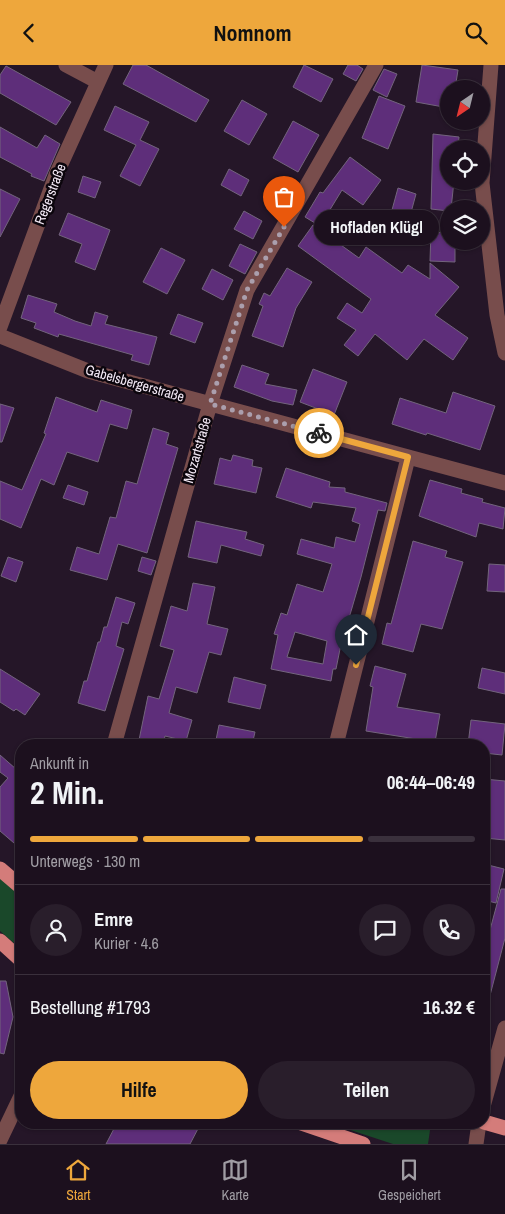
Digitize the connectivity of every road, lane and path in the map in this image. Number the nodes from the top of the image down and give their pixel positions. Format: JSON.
{"nodes":[{"id":1,"x":66,"y":65,"type":"edge"},
{"id":2,"x":106,"y":65,"type":"edge"},
{"id":3,"x":376,"y":65,"type":"edge"},
{"id":4,"x":491,"y":65,"type":"edge"},
{"id":5,"x":98,"y":82,"type":"junction"},
{"id":6,"x":0,"y":327,"type":"edge"},
{"id":7,"x":0,"y":336,"type":"edge"},
{"id":8,"x":505,"y":353,"type":"edge"},
{"id":9,"x":210,"y":404,"type":"junction"},
{"id":10,"x":408,"y":457,"type":"junction"},
{"id":11,"x":505,"y":483,"type":"edge"},
{"id":12,"x":116,"y":739,"type":"edge"},
{"id":13,"x":338,"y":739,"type":"edge"},
{"id":14,"x":0,"y":869,"type":"edge"},
{"id":15,"x":15,"y":882,"type":"edge"},
{"id":16,"x":0,"y":941,"type":"edge"},
{"id":17,"x":15,"y":955,"type":"edge"},
{"id":18,"x":505,"y":1028,"type":"edge"},
{"id":19,"x":490,"y":1082,"type":"edge"},
{"id":20,"x":15,"y":1109,"type":"edge"},
{"id":21,"x":490,"y":1124,"type":"edge"},
{"id":22,"x":505,"y":1128,"type":"edge"},
{"id":23,"x":319,"y":1129,"type":"edge"},
{"id":24,"x":478,"y":1129,"type":"edge"},
{"id":25,"x":0,"y":1140,"type":"edge"},
{"id":26,"x":363,"y":1144,"type":"edge"},
{"id":27,"x":476,"y":1144,"type":"edge"}],
"edges":[{"from":1,"to":5,"type":"street"},
{"from":2,"to":5,"type":"street","name":"Regerstraße"},
{"from":3,"to":9,"type":"street","name":"Mozartstraße"},
{"from":4,"to":8,"type":"street"},
{"from":5,"to":6,"type":"street","name":"Regerstraße"},
{"from":7,"to":9,"type":"street","name":"Gabelsbergerstraße"},
{"from":9,"to":10,"type":"street","name":"Gabelsbergerstraße"},
{"from":9,"to":12,"type":"street","name":"Mozartstraße"},
{"from":10,"to":11,"type":"street","name":"Gabelsbergerstraße"},
{"from":10,"to":13,"type":"street"},
{"from":14,"to":15,"type":"main road"},
{"from":16,"to":17,"type":"main road"},
{"from":18,"to":19,"type":"street"},
{"from":20,"to":25,"type":"street"},
{"from":21,"to":22,"type":"main road"},
{"from":23,"to":26,"type":"main road"},
{"from":24,"to":27,"type":"street"}]}
